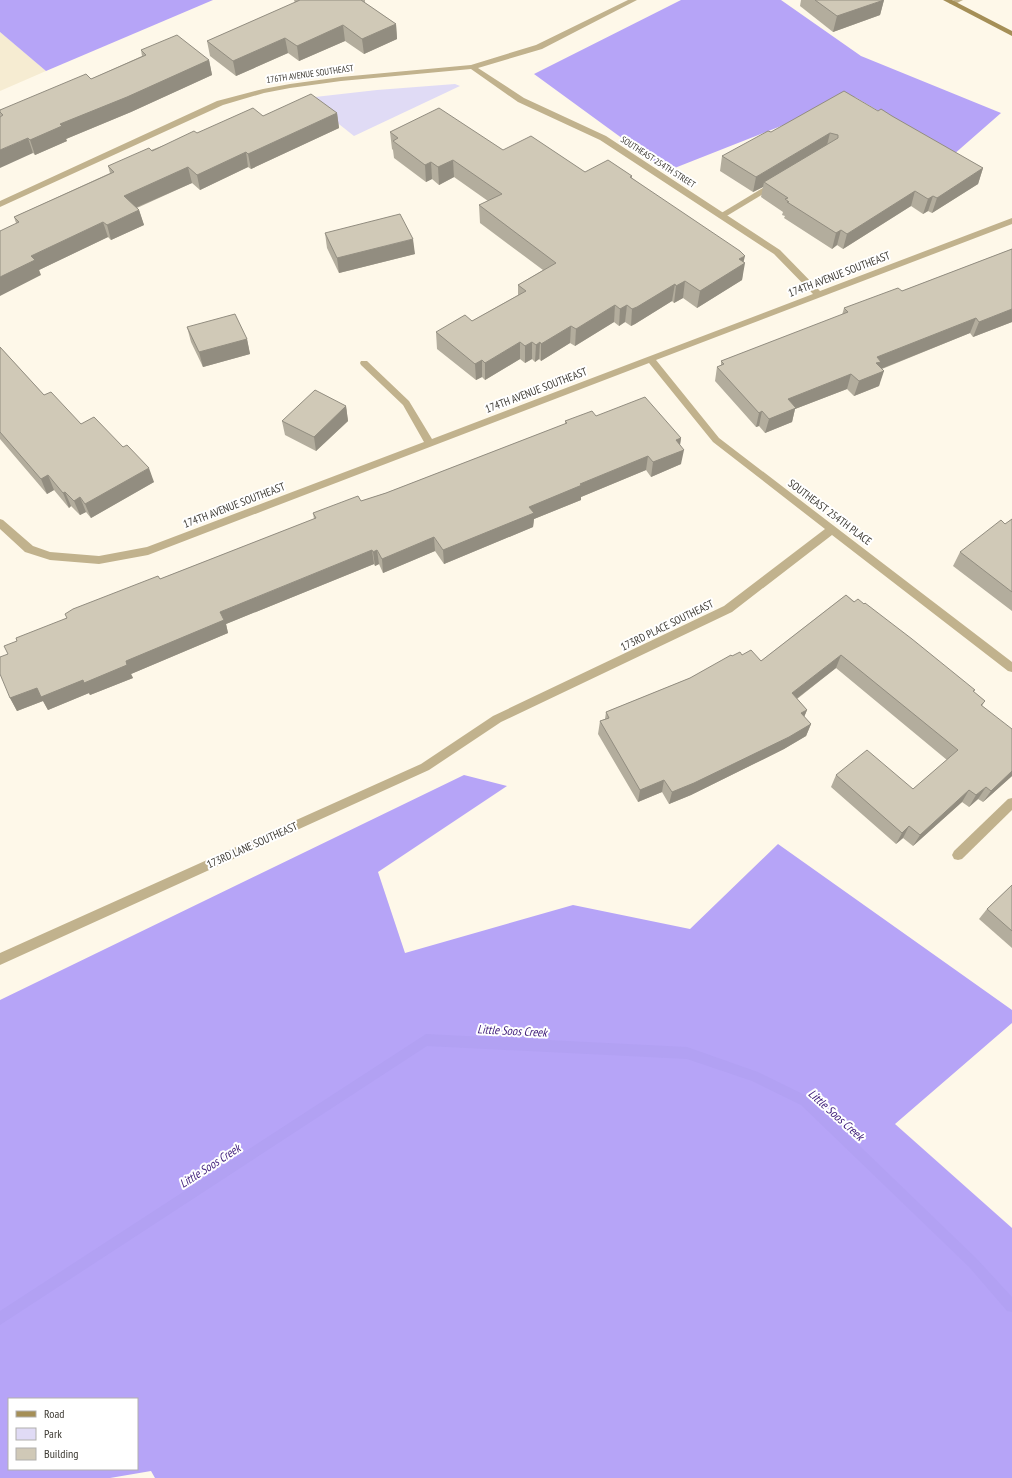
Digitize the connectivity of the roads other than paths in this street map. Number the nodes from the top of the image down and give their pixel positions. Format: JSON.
{"nodes":[{"id":1,"x":633,"y":0,"type":"edge"},
{"id":2,"x":953,"y":1,"type":"edge"},
{"id":3,"x":1012,"y":34,"type":"edge"},
{"id":4,"x":472,"y":67,"type":"junction"},
{"id":5,"x":783,"y":180,"type":"edge"},
{"id":6,"x":0,"y":204,"type":"edge"},
{"id":7,"x":722,"y":215,"type":"junction"},
{"id":8,"x":1012,"y":221,"type":"edge"},
{"id":9,"x":819,"y":295,"type":"junction"},
{"id":10,"x":650,"y":359,"type":"junction"},
{"id":11,"x":364,"y":363,"type":"dead end"},
{"id":12,"x":430,"y":443,"type":"junction"},
{"id":13,"x":0,"y":523,"type":"edge"},
{"id":14,"x":832,"y":529,"type":"junction"},
{"id":15,"x":1012,"y":668,"type":"edge"},
{"id":16,"x":497,"y":719,"type":"joint"},
{"id":17,"x":1012,"y":803,"type":"edge"},
{"id":18,"x":958,"y":855,"type":"dead end"},
{"id":19,"x":0,"y":959,"type":"edge"}],
"edges":[{"from":1,"to":4,"type":"street","name":"176TH AVENUE SOUTHEAST"},
{"from":2,"to":3,"type":"main road"},
{"from":4,"to":6,"type":"street","name":"176TH AVENUE SOUTHEAST"},
{"from":4,"to":7,"type":"street","name":"SOUTHEAST 254TH STREET"},
{"from":5,"to":7,"type":"street"},
{"from":7,"to":9,"type":"street","name":"SOUTHEAST 254TH STREET"},
{"from":8,"to":9,"type":"street","name":"174TH AVENUE SOUTHEAST"},
{"from":9,"to":10,"type":"street","name":"174TH AVENUE SOUTHEAST"},
{"from":10,"to":12,"type":"street","name":"174TH AVENUE SOUTHEAST"},
{"from":10,"to":14,"type":"street","name":"SOUTHEAST 254TH PLACE"},
{"from":11,"to":12,"type":"street"},
{"from":12,"to":13,"type":"street","name":"174TH AVENUE SOUTHEAST"},
{"from":14,"to":15,"type":"street","name":"SOUTHEAST 254TH PLACE"},
{"from":14,"to":16,"type":"street","name":"173RD PLACE SOUTHEAST"},
{"from":16,"to":19,"type":"street","name":"173RD LANE SOUTHEAST"},
{"from":17,"to":18,"type":"street"}]}
